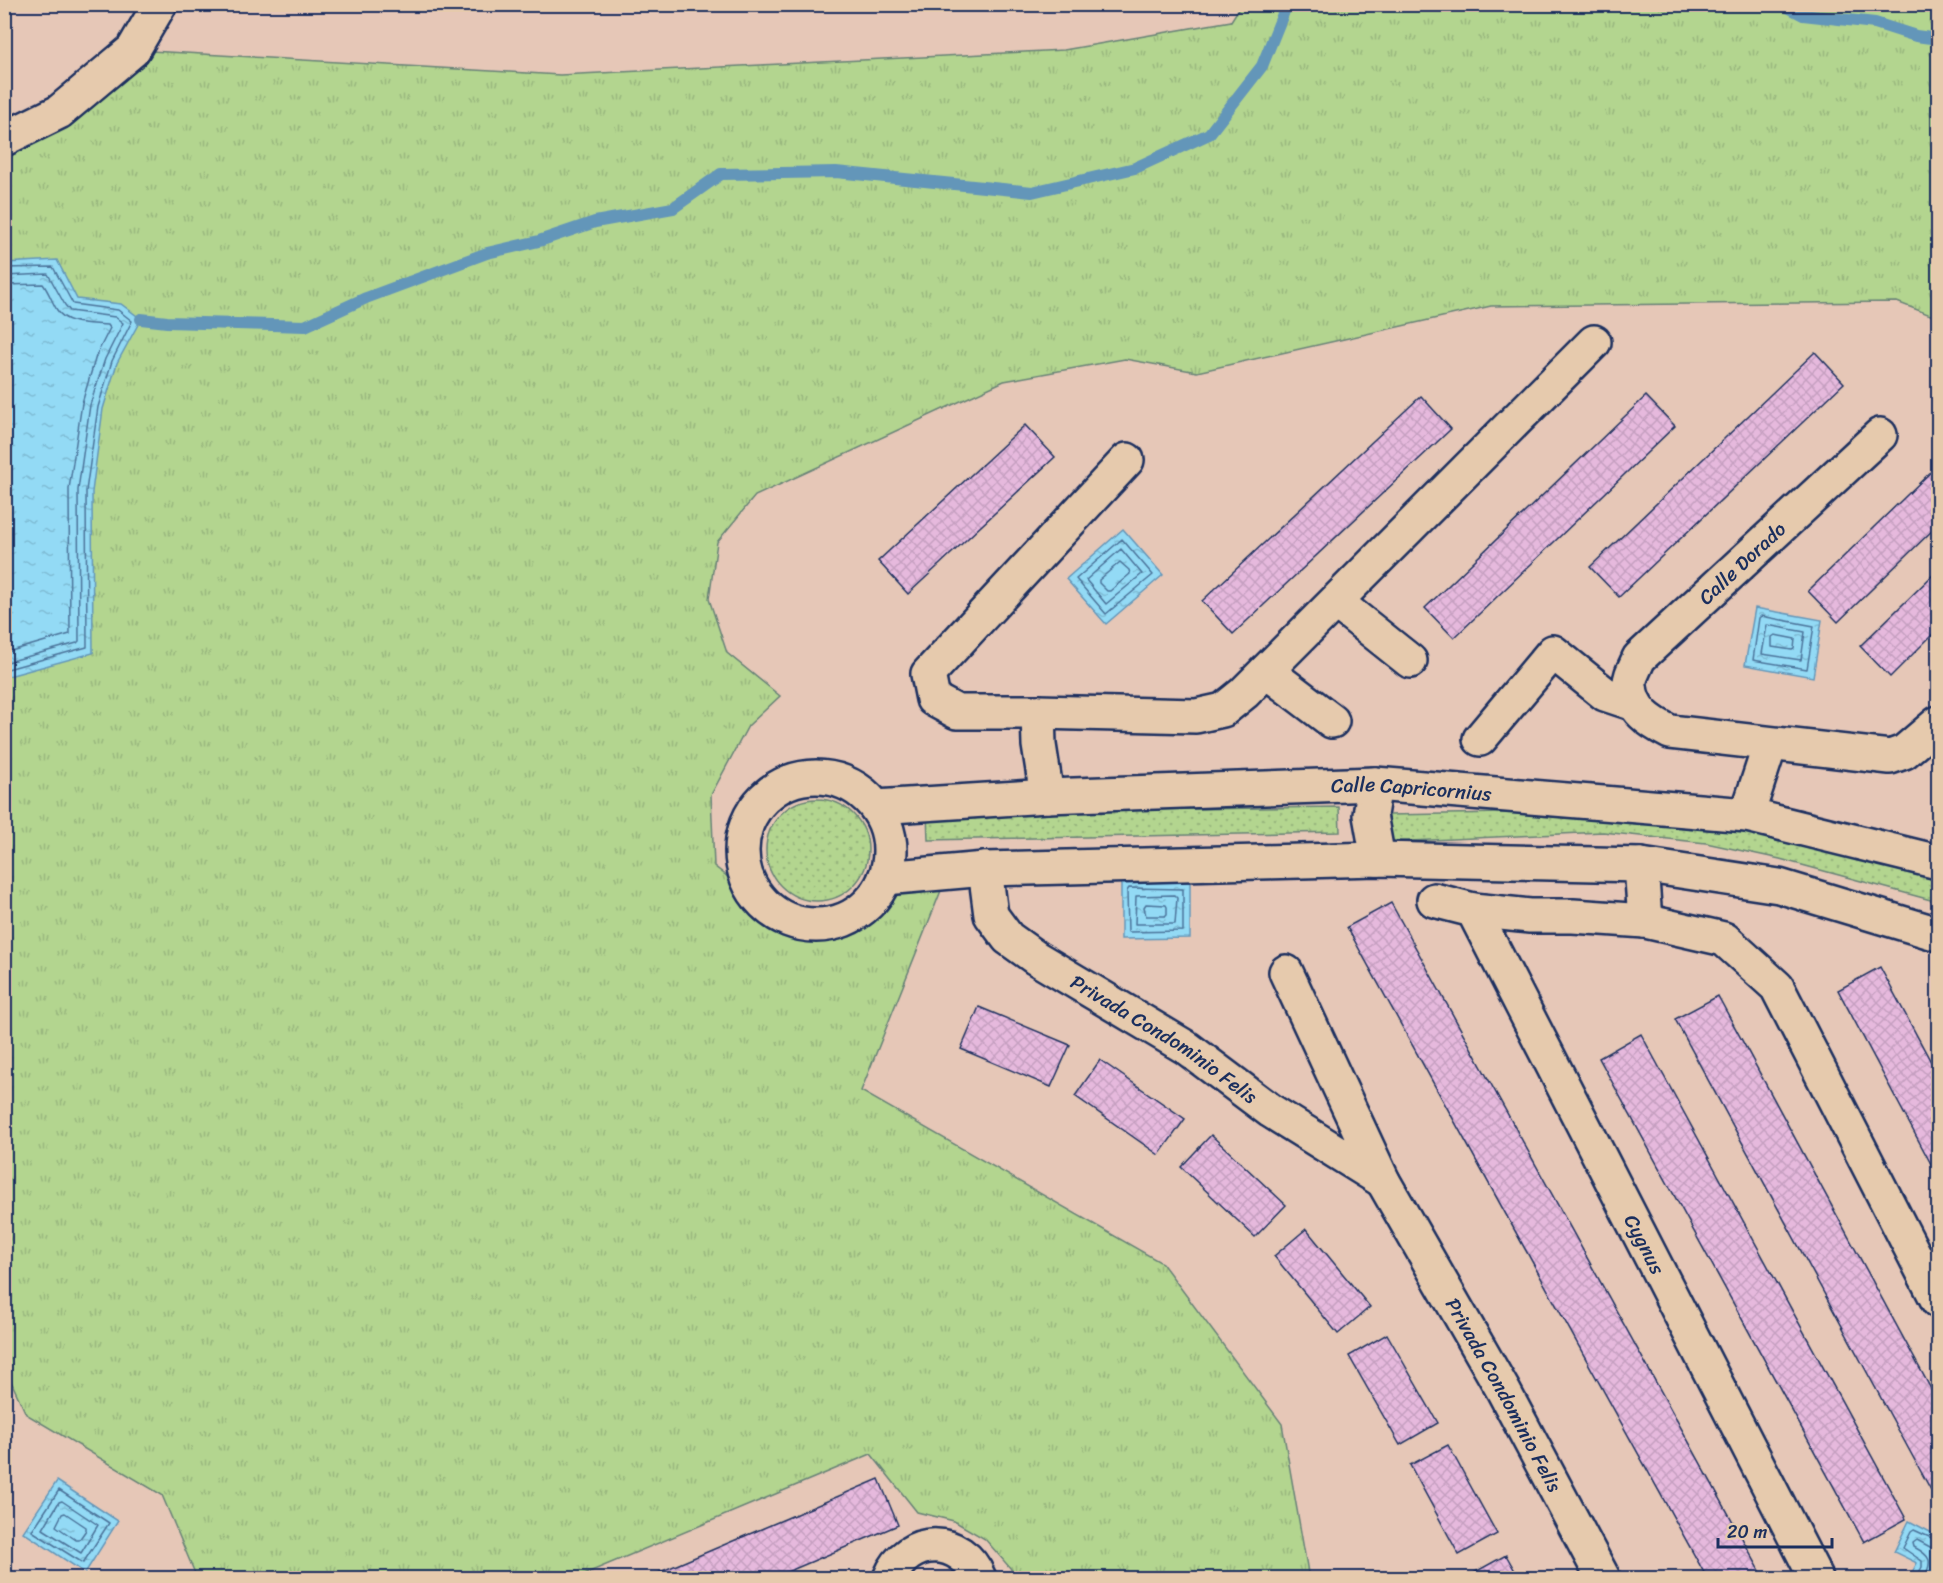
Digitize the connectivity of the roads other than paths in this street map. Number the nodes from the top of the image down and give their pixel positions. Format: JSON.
{"nodes":[{"id":1,"x":160,"y":4,"type":"edge"},
{"id":2,"x":4,"y":139,"type":"edge"},
{"id":3,"x":1594,"y":342,"type":"dead end"},
{"id":4,"x":1880,"y":435,"type":"dead end"},
{"id":5,"x":1127,"y":460,"type":"dead end"},
{"id":6,"x":1336,"y":602,"type":"junction"},
{"id":7,"x":1410,"y":662,"type":"dead end"},
{"id":8,"x":1266,"y":671,"type":"junction"},
{"id":9,"x":1635,"y":704,"type":"junction"},
{"id":10,"x":1038,"y":712,"type":"junction"},
{"id":11,"x":1332,"y":721,"type":"dead end"},
{"id":12,"x":1938,"y":723,"type":"edge"},
{"id":13,"x":1480,"y":739,"type":"dead end"},
{"id":14,"x":1770,"y":745,"type":"junction"},
{"id":15,"x":1375,"y":784,"type":"junction"},
{"id":16,"x":1047,"y":796,"type":"junction"},
{"id":17,"x":876,"y":807,"type":"junction"},
{"id":18,"x":1747,"y":815,"type":"junction"},
{"id":19,"x":1378,"y":859,"type":"junction"},
{"id":20,"x":1938,"y":862,"type":"edge"},
{"id":21,"x":1641,"y":865,"type":"junction"},
{"id":22,"x":985,"y":869,"type":"junction"},
{"id":23,"x":885,"y":878,"type":"junction"},
{"id":24,"x":1434,"y":900,"type":"dead end"},
{"id":25,"x":1473,"y":910,"type":"junction"},
{"id":26,"x":1645,"y":921,"type":"junction"},
{"id":27,"x":1938,"y":934,"type":"edge"},
{"id":28,"x":1286,"y":972,"type":"dead end"},
{"id":29,"x":1383,"y":1181,"type":"junction"},
{"id":30,"x":1938,"y":1300,"type":"edge"},
{"id":31,"x":890,"y":1578,"type":"edge"},
{"id":32,"x":979,"y":1578,"type":"edge"},
{"id":33,"x":1603,"y":1578,"type":"edge"},
{"id":34,"x":1816,"y":1578,"type":"edge"}],
"edges":[{"from":1,"to":2,"type":"street"},
{"from":3,"to":6,"type":"street"},
{"from":4,"to":9,"type":"street","name":"Calle Dorado"},
{"from":5,"to":10,"type":"street"},
{"from":6,"to":7,"type":"street"},
{"from":6,"to":8,"type":"street"},
{"from":8,"to":10,"type":"street"},
{"from":8,"to":11,"type":"street"},
{"from":9,"to":13,"type":"street"},
{"from":9,"to":14,"type":"street"},
{"from":10,"to":16,"type":"street"},
{"from":12,"to":14,"type":"street"},
{"from":14,"to":18,"type":"street"},
{"from":15,"to":16,"type":"street","name":"Calle Capricornius"},
{"from":15,"to":18,"type":"street","name":"Calle Capricornius"},
{"from":15,"to":19,"type":"street"},
{"from":16,"to":17,"type":"street","name":"Calle Capricornius"},
{"from":17,"to":23,"type":"street"},
{"from":17,"to":23,"type":"street"},
{"from":18,"to":20,"type":"street","name":"Calle Capricornius"},
{"from":19,"to":21,"type":"street"},
{"from":19,"to":22,"type":"street"},
{"from":21,"to":26,"type":"street"},
{"from":21,"to":27,"type":"street"},
{"from":22,"to":23,"type":"street"},
{"from":22,"to":29,"type":"street","name":"Privada Condominio Felis"},
{"from":24,"to":25,"type":"street"},
{"from":25,"to":26,"type":"street"},
{"from":25,"to":34,"type":"street","name":"Cygnus"},
{"from":26,"to":30,"type":"street"},
{"from":28,"to":29,"type":"street","name":"Privada Condominio Felis"},
{"from":29,"to":33,"type":"street","name":"Privada Condominio Felis"},
{"from":31,"to":32,"type":"street"}]}
